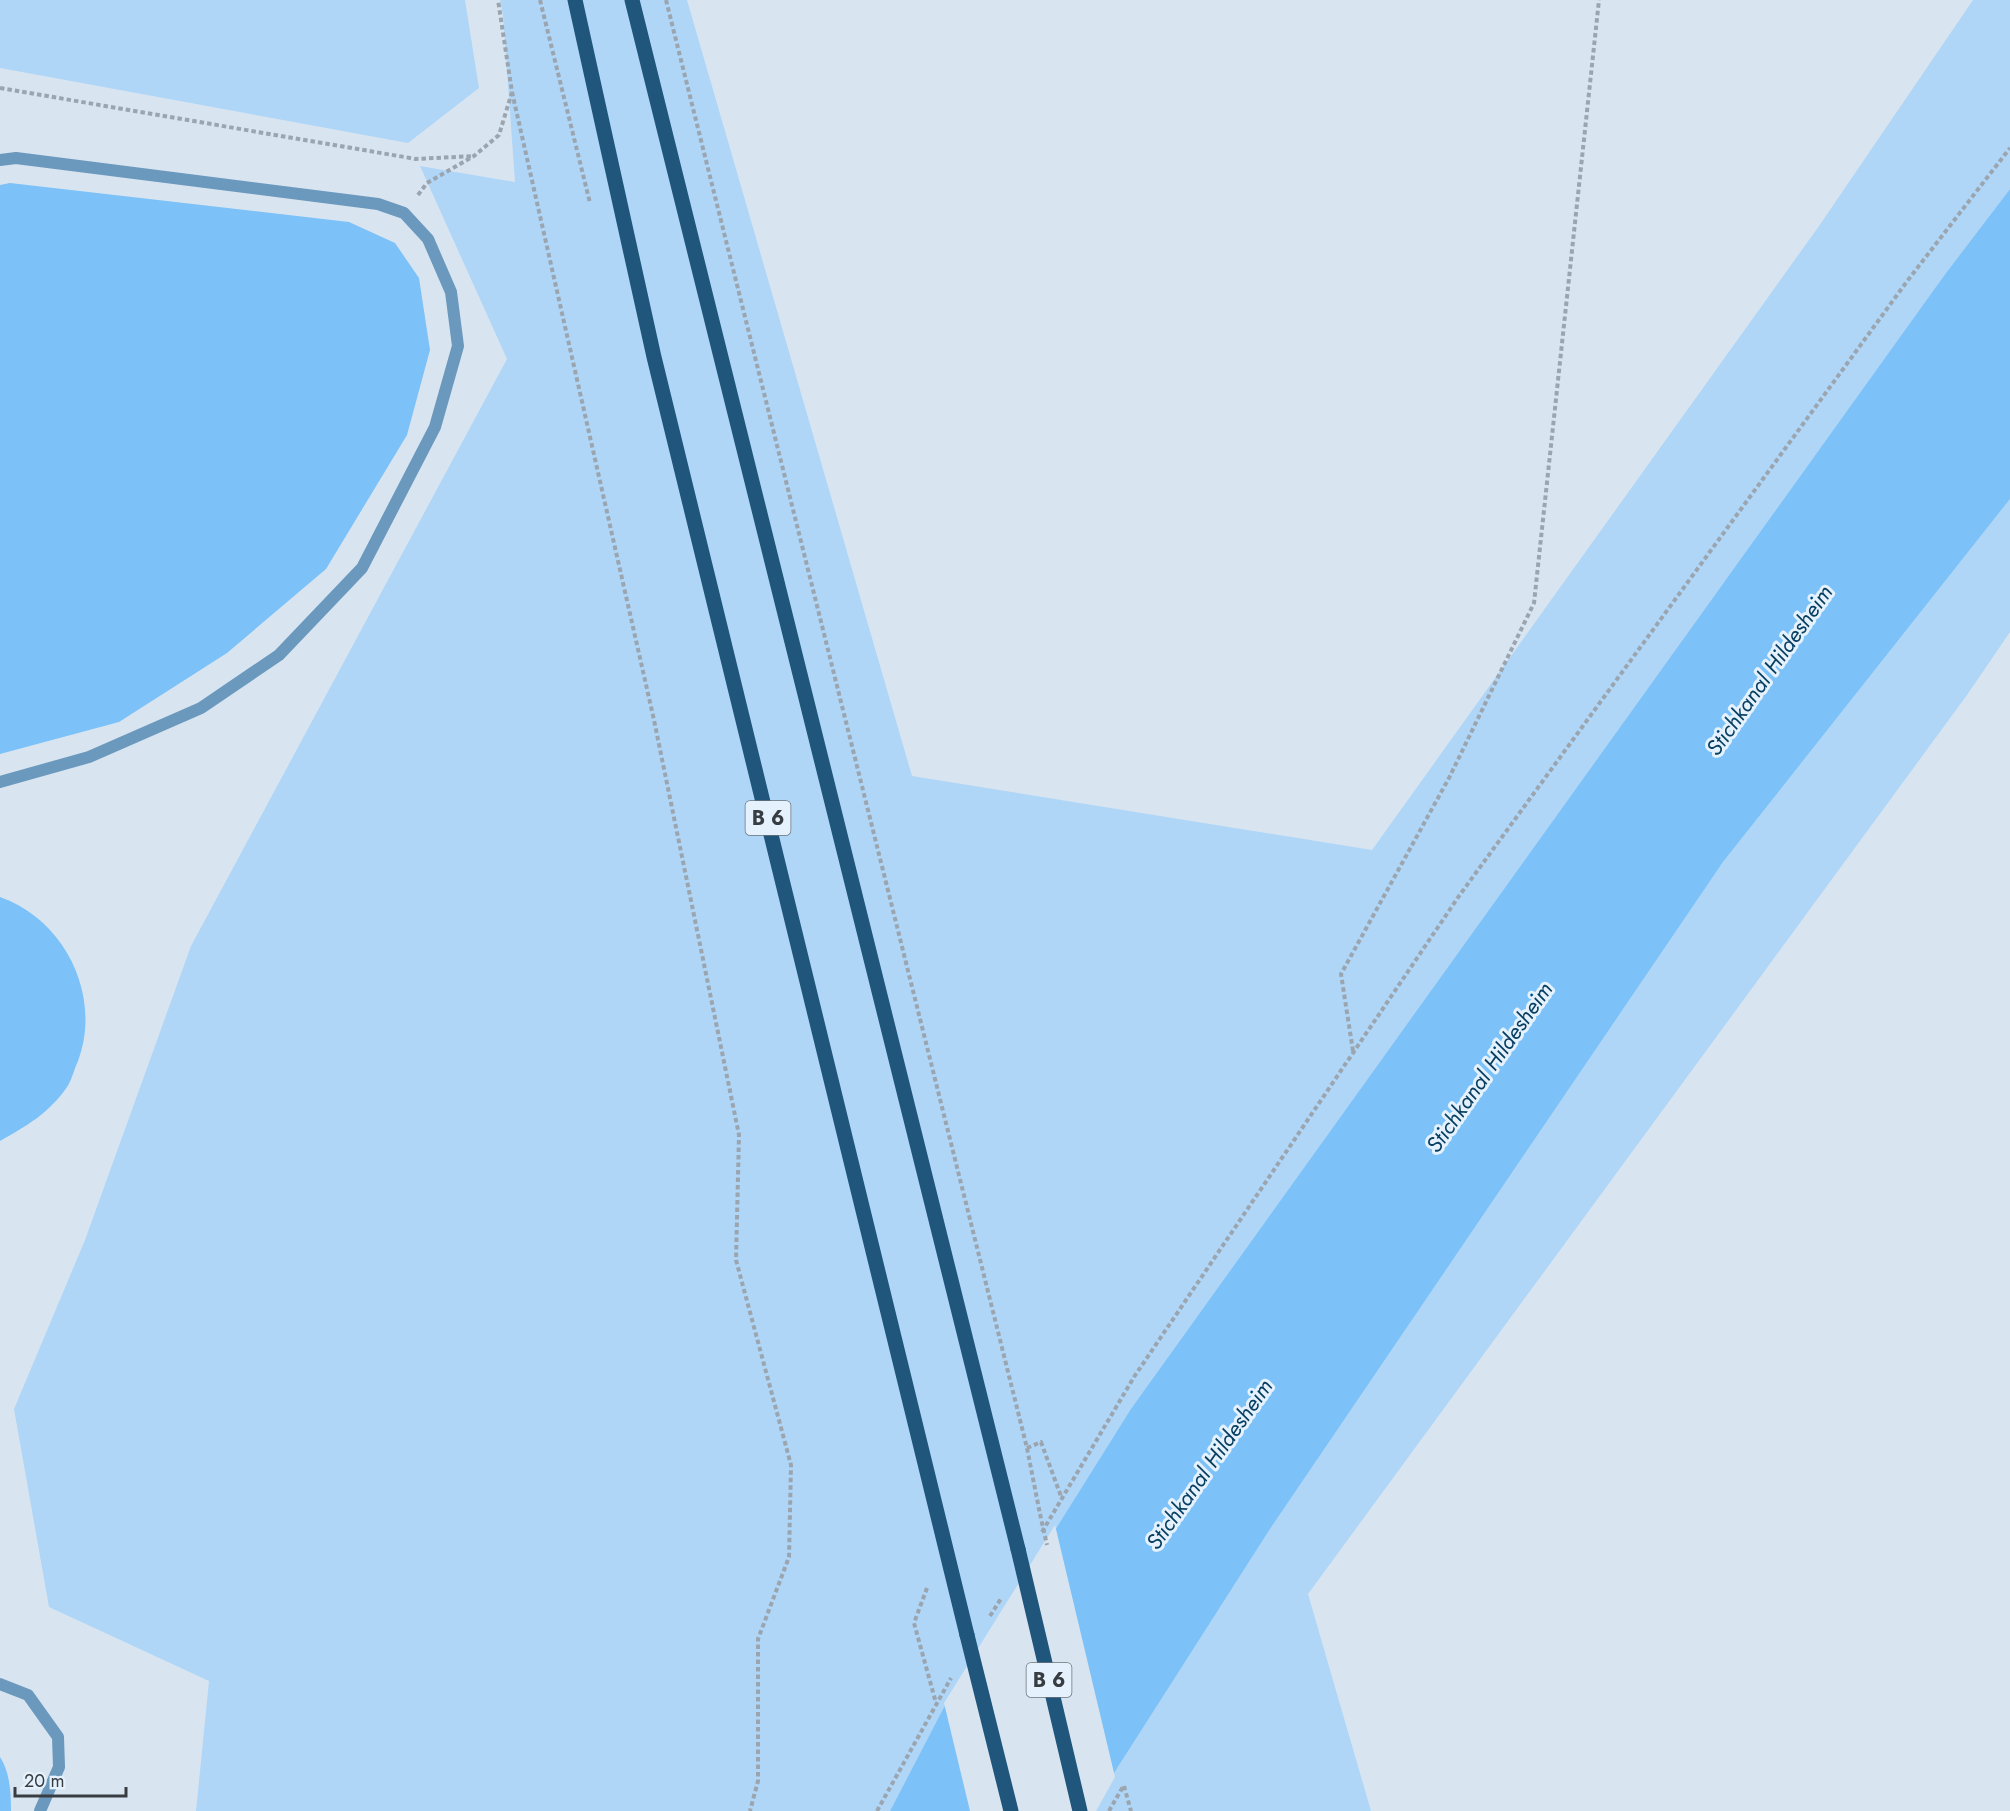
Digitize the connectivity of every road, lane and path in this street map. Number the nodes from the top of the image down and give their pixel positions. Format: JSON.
{"nodes":[{"id":1,"x":498,"y":0,"type":"edge"},
{"id":2,"x":575,"y":0,"type":"edge"},
{"id":3,"x":632,"y":0,"type":"edge"},
{"id":4,"x":666,"y":0,"type":"edge"},
{"id":5,"x":1599,"y":0,"type":"edge"},
{"id":6,"x":0,"y":88,"type":"edge"},
{"id":7,"x":512,"y":92,"type":"junction"},
{"id":8,"x":2010,"y":148,"type":"edge"},
{"id":9,"x":474,"y":156,"type":"junction"},
{"id":10,"x":0,"y":160,"type":"edge"},
{"id":11,"x":404,"y":213,"type":"junction"},
{"id":12,"x":0,"y":782,"type":"edge"},
{"id":13,"x":1353,"y":1051,"type":"junction"},
{"id":14,"x":1027,"y":1448,"type":"junction"},
{"id":15,"x":1062,"y":1499,"type":"junction"},
{"id":16,"x":1040,"y":1514,"type":"dead end"},
{"id":17,"x":1037,"y":1540,"type":"dead end"},
{"id":18,"x":928,"y":1585,"type":"dead end"},
{"id":19,"x":1005,"y":1591,"type":"dead end"},
{"id":20,"x":986,"y":1621,"type":"dead end"},
{"id":21,"x":955,"y":1672,"type":"dead end"},
{"id":22,"x":0,"y":1684,"type":"edge"},
{"id":23,"x":936,"y":1703,"type":"junction"},
{"id":24,"x":40,"y":1811,"type":"edge"},
{"id":25,"x":750,"y":1811,"type":"edge"},
{"id":26,"x":877,"y":1811,"type":"edge"},
{"id":27,"x":1011,"y":1811,"type":"edge"},
{"id":28,"x":1080,"y":1811,"type":"edge"},
{"id":29,"x":1109,"y":1811,"type":"edge"},
{"id":30,"x":1131,"y":1811,"type":"edge"}],
"edges":[{"from":1,"to":7,"type":"path"},
{"from":2,"to":27,"type":"main road","number":"B 6","bridge":true},
{"from":3,"to":28,"type":"main road","number":"B 6","bridge":true},
{"from":4,"to":14,"type":"path"},
{"from":5,"to":13,"type":"path"},
{"from":6,"to":9,"type":"path"},
{"from":7,"to":9,"type":"path"},
{"from":7,"to":25,"type":"path"},
{"from":8,"to":13,"type":"path"},
{"from":9,"to":11,"type":"path"},
{"from":10,"to":11,"type":"lane"},
{"from":11,"to":12,"type":"lane"},
{"from":13,"to":15,"type":"path"},
{"from":14,"to":15,"type":"path"},
{"from":14,"to":16,"type":"path"},
{"from":15,"to":17,"type":"path"},
{"from":18,"to":23,"type":"path"},
{"from":19,"to":20,"type":"path"},
{"from":21,"to":23,"type":"path"},
{"from":22,"to":24,"type":"lane"},
{"from":23,"to":26,"type":"path"},
{"from":29,"to":30,"type":"path"}]}
